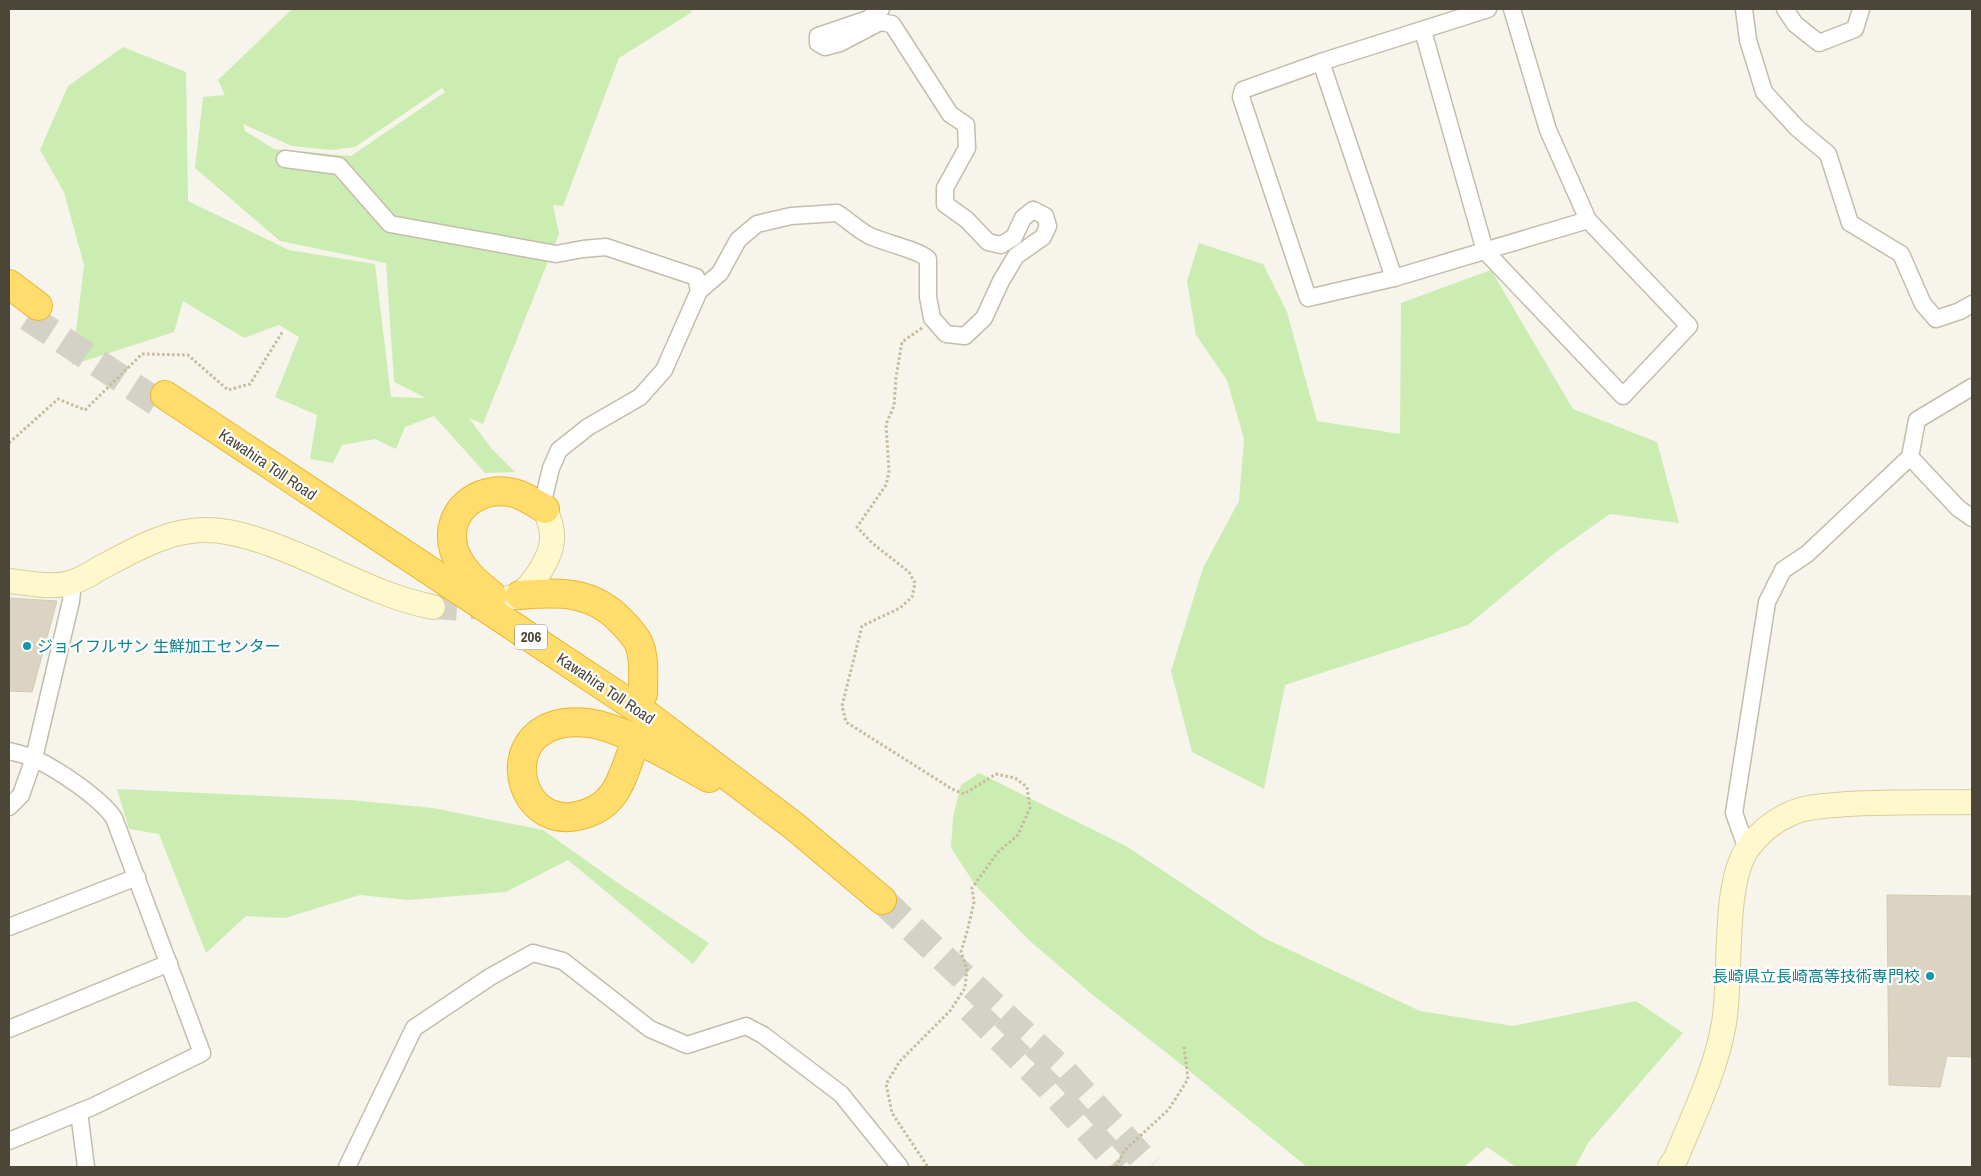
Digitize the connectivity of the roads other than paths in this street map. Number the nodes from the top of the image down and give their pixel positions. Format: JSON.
{"nodes":[{"id":1,"x":880,"y":9,"type":"edge"},
{"id":2,"x":1488,"y":9,"type":"edge"},
{"id":3,"x":1512,"y":9,"type":"edge"},
{"id":4,"x":1744,"y":9,"type":"edge"},
{"id":5,"x":1785,"y":9,"type":"edge"},
{"id":6,"x":1861,"y":9,"type":"edge"},
{"id":7,"x":1423,"y":31,"type":"junction"},
{"id":8,"x":1321,"y":62,"type":"junction"},
{"id":9,"x":285,"y":159,"type":"dead end"},
{"id":10,"x":1588,"y":220,"type":"junction"},
{"id":11,"x":1484,"y":251,"type":"junction"},
{"id":12,"x":1394,"y":278,"type":"junction"},
{"id":13,"x":9,"y":284,"type":"edge"},
{"id":14,"x":699,"y":291,"type":"junction"},
{"id":15,"x":1972,"y":304,"type":"edge"},
{"id":16,"x":25,"y":308,"type":"tunnel mouth"},
{"id":17,"x":1972,"y":387,"type":"edge"},
{"id":18,"x":1910,"y":457,"type":"junction"},
{"id":19,"x":545,"y":509,"type":"junction"},
{"id":20,"x":1972,"y":518,"type":"edge"},
{"id":21,"x":9,"y":581,"type":"edge"},
{"id":22,"x":73,"y":582,"type":"junction"},
{"id":23,"x":514,"y":597,"type":"joint"},
{"id":24,"x":432,"y":607,"type":"tunnel mouth"},
{"id":25,"x":645,"y":704,"type":"junction"},
{"id":26,"x":9,"y":751,"type":"edge"},
{"id":27,"x":631,"y":754,"type":"dead end"},
{"id":28,"x":34,"y":758,"type":"junction"},
{"id":29,"x":719,"y":784,"type":"junction"},
{"id":30,"x":1972,"y":802,"type":"edge"},
{"id":31,"x":9,"y":807,"type":"edge"},
{"id":32,"x":1747,"y":849,"type":"junction"},
{"id":33,"x":137,"y":877,"type":"junction"},
{"id":34,"x":9,"y":927,"type":"edge"},
{"id":35,"x":169,"y":963,"type":"junction"},
{"id":36,"x":9,"y":1029,"type":"edge"},
{"id":37,"x":79,"y":1112,"type":"junction"},
{"id":38,"x":9,"y":1141,"type":"edge"},
{"id":39,"x":86,"y":1167,"type":"edge"},
{"id":40,"x":347,"y":1167,"type":"edge"},
{"id":41,"x":900,"y":1167,"type":"edge"},
{"id":42,"x":1670,"y":1167,"type":"edge"}],
"edges":[{"from":1,"to":14,"type":"street"},
{"from":2,"to":7,"type":"street"},
{"from":3,"to":10,"type":"street"},
{"from":4,"to":15,"type":"street"},
{"from":5,"to":6,"type":"street"},
{"from":7,"to":8,"type":"street"},
{"from":7,"to":11,"type":"street"},
{"from":8,"to":12,"type":"street"},
{"from":8,"to":12,"type":"street"},
{"from":9,"to":14,"type":"street"},
{"from":10,"to":11,"type":"street"},
{"from":10,"to":11,"type":"street"},
{"from":11,"to":12,"type":"street"},
{"from":13,"to":16,"type":"highway"},
{"from":14,"to":19,"type":"street"},
{"from":17,"to":18,"type":"street"},
{"from":18,"to":20,"type":"street"},
{"from":18,"to":32,"type":"street"},
{"from":19,"to":23,"type":"street"},
{"from":19,"to":25,"type":"highway"},
{"from":21,"to":22,"type":"street"},
{"from":22,"to":24,"type":"street"},
{"from":22,"to":28,"type":"street"},
{"from":23,"to":25,"type":"highway"},
{"from":25,"to":29,"type":"highway","name":"Kawahira Toll Road","number":"206"},
{"from":25,"to":29,"type":"highway","name":"Kawahira Toll Road","number":"206"},
{"from":26,"to":28,"type":"street"},
{"from":27,"to":29,"type":"highway"},
{"from":28,"to":31,"type":"street"},
{"from":28,"to":33,"type":"street"},
{"from":30,"to":32,"type":"street"},
{"from":32,"to":42,"type":"street"},
{"from":33,"to":34,"type":"street"},
{"from":33,"to":35,"type":"street"},
{"from":35,"to":36,"type":"street"},
{"from":35,"to":37,"type":"street"},
{"from":37,"to":38,"type":"street"},
{"from":37,"to":39,"type":"street"},
{"from":40,"to":41,"type":"street"}]}
